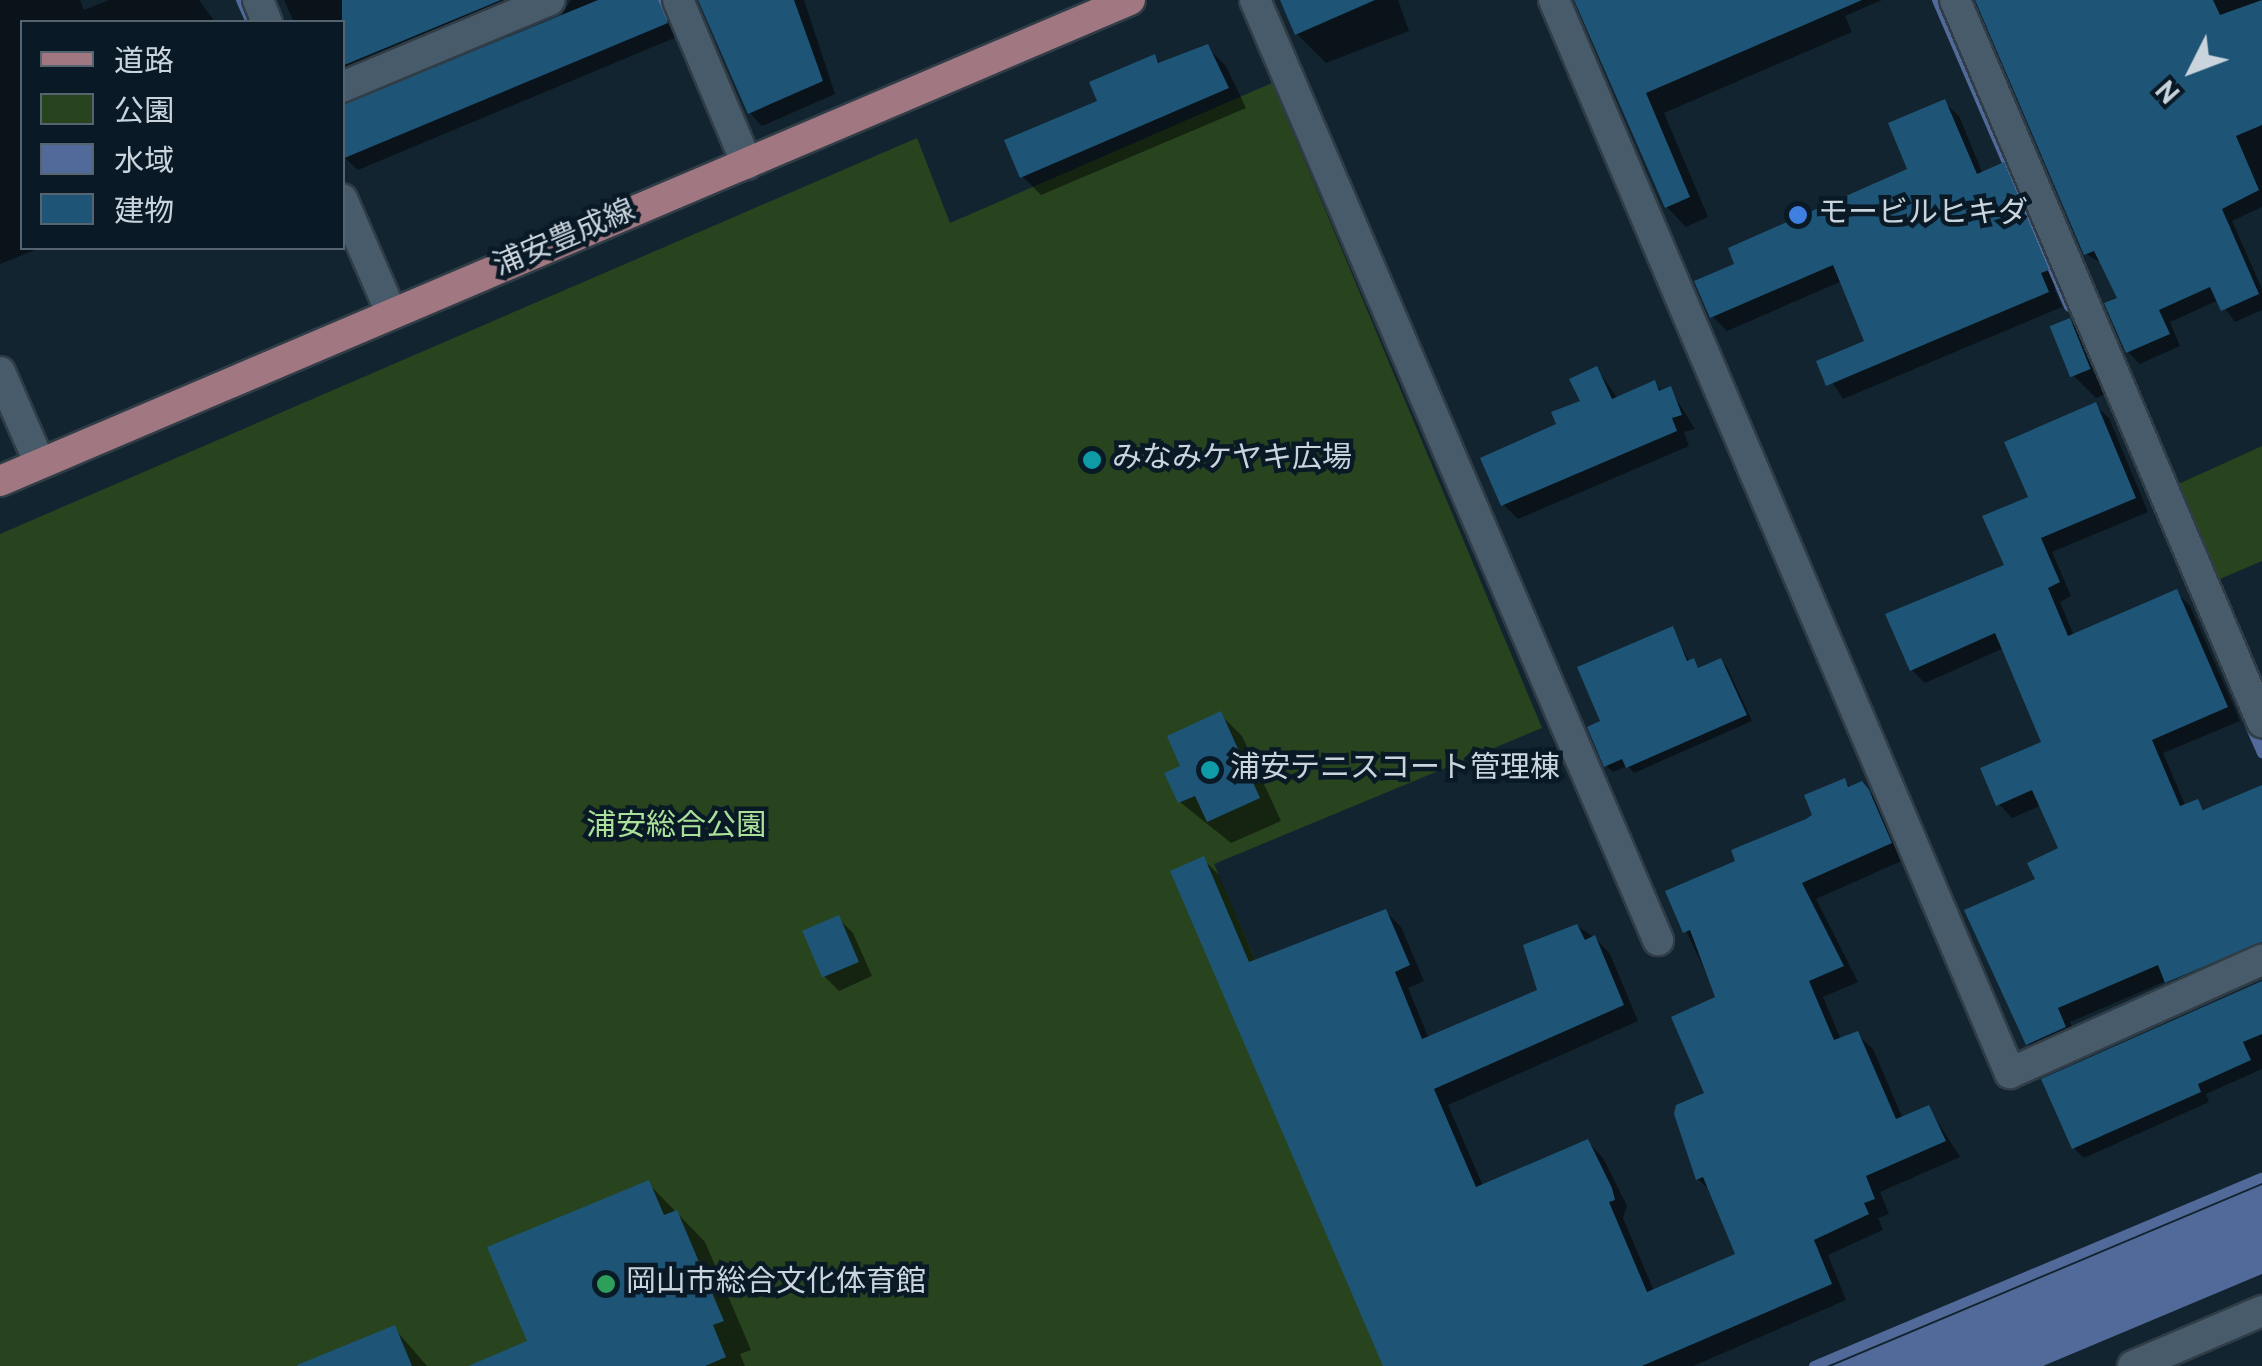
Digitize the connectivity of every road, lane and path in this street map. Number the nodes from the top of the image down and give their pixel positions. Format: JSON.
{"nodes":[{"id":1,"x":550,"y":0,"type":"edge"},
{"id":2,"x":678,"y":0,"type":"edge"},
{"id":3,"x":1255,"y":0,"type":"edge"},
{"id":4,"x":1554,"y":0,"type":"edge"},
{"id":5,"x":1956,"y":0,"type":"edge"},
{"id":6,"x":1112,"y":4,"type":"edge"},
{"id":7,"x":345,"y":86,"type":"edge"},
{"id":8,"x":747,"y":164,"type":"junction"},
{"id":9,"x":345,"y":206,"type":"edge"},
{"id":10,"x":391,"y":312,"type":"junction"},
{"id":11,"x":0,"y":372,"type":"edge"},
{"id":12,"x":40,"y":464,"type":"junction"},
{"id":13,"x":0,"y":480,"type":"edge"},
{"id":14,"x":2262,"y":722,"type":"edge"},
{"id":15,"x":1658,"y":940,"type":"dead end"},
{"id":16,"x":2262,"y":960,"type":"edge"},
{"id":17,"x":2262,"y":1311,"type":"edge"},
{"id":18,"x":2133,"y":1366,"type":"edge"}],
"edges":[{"from":1,"to":7,"type":"street"},
{"from":2,"to":8,"type":"street"},
{"from":3,"to":15,"type":"street"},
{"from":4,"to":16,"type":"street"},
{"from":5,"to":14,"type":"street"},
{"from":6,"to":8,"type":"main road","name":"浦安豊成線"},
{"from":8,"to":10,"type":"main road","name":"浦安豊成線"},
{"from":9,"to":10,"type":"street"},
{"from":10,"to":12,"type":"main road","name":"浦安豊成線"},
{"from":11,"to":12,"type":"street"},
{"from":12,"to":13,"type":"main road","name":"浦安豊成線"},
{"from":17,"to":18,"type":"street"}]}
